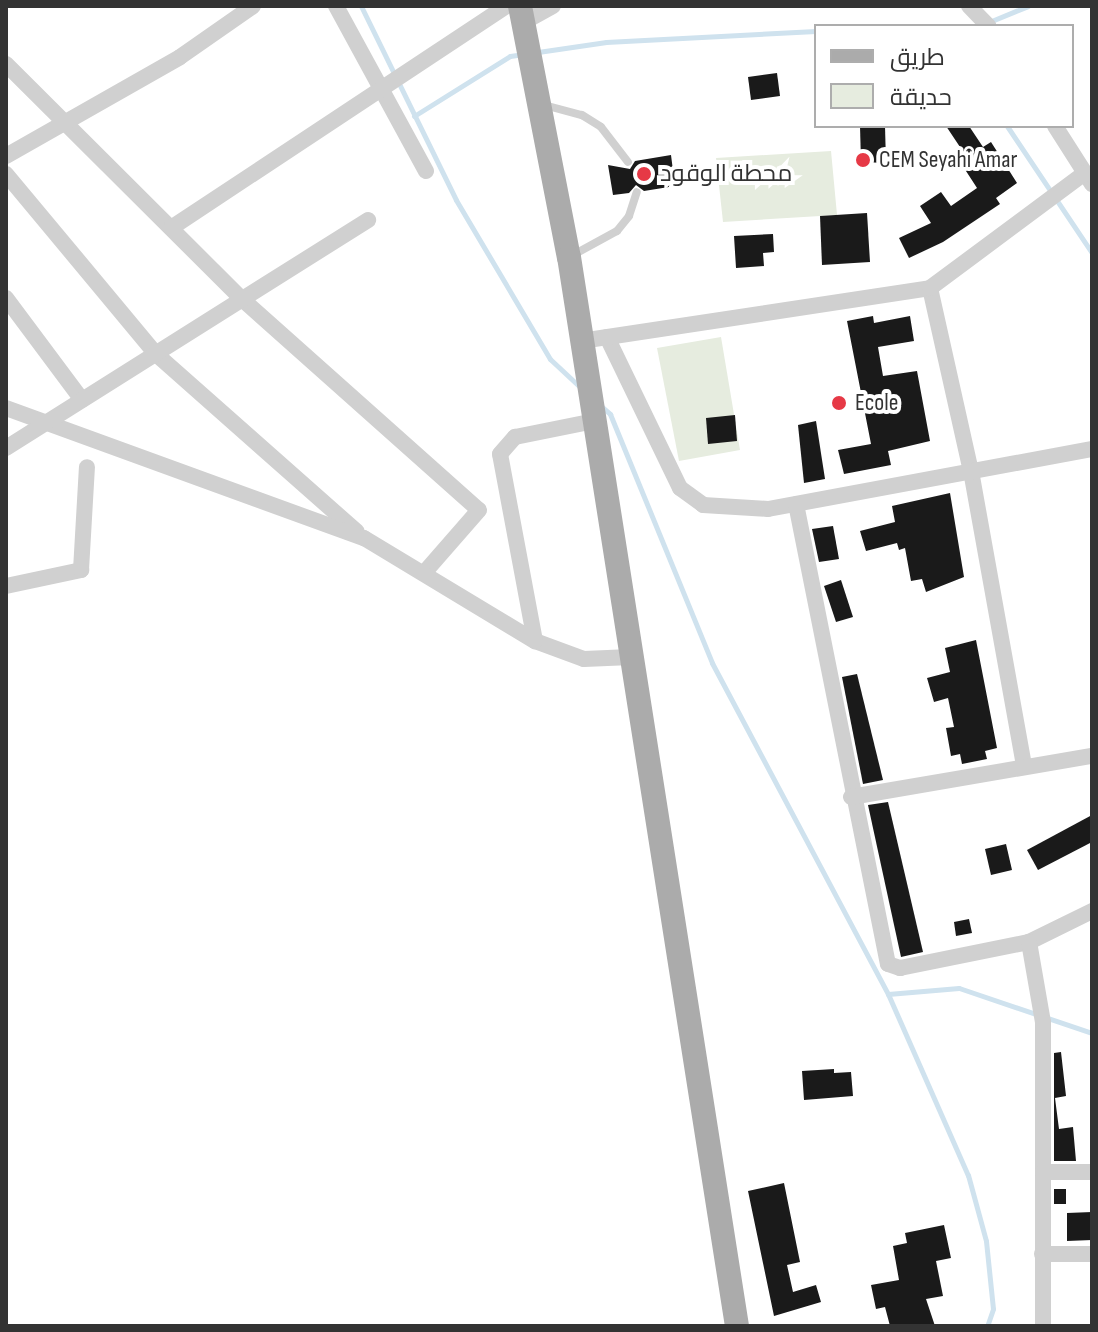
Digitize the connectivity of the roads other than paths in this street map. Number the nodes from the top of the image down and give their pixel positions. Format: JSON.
{"nodes":[{"id":1,"x":253,"y":6,"type":"edge"},
{"id":2,"x":336,"y":6,"type":"edge"},
{"id":3,"x":553,"y":6,"type":"edge"},
{"id":4,"x":517,"y":11,"type":"edge"},
{"id":5,"x":6,"y":64,"type":"edge"},
{"id":6,"x":382,"y":88,"type":"junction"},
{"id":7,"x":539,"y":104,"type":"junction"},
{"id":8,"x":65,"y":121,"type":"junction"},
{"id":9,"x":1056,"y":128,"type":"edge"},
{"id":10,"x":6,"y":156,"type":"edge"},
{"id":11,"x":628,"y":162,"type":"dead end"},
{"id":12,"x":426,"y":171,"type":"dead end"},
{"id":13,"x":6,"y":174,"type":"edge"},
{"id":14,"x":1089,"y":178,"type":"edge"},
{"id":15,"x":637,"y":192,"type":"dead end"},
{"id":16,"x":368,"y":220,"type":"dead end"},
{"id":17,"x":171,"y":228,"type":"junction"},
{"id":18,"x":569,"y":257,"type":"junction"},
{"id":19,"x":930,"y":288,"type":"junction"},
{"id":20,"x":6,"y":298,"type":"edge"},
{"id":21,"x":242,"y":299,"type":"junction"},
{"id":22,"x":607,"y":337,"type":"junction"},
{"id":23,"x":581,"y":341,"type":"junction"},
{"id":24,"x":156,"y":354,"type":"junction"},
{"id":25,"x":82,"y":400,"type":"junction"},
{"id":26,"x":6,"y":408,"type":"edge"},
{"id":27,"x":594,"y":421,"type":"junction"},
{"id":28,"x":42,"y":425,"type":"junction"},
{"id":29,"x":6,"y":448,"type":"edge"},
{"id":30,"x":1092,"y":449,"type":"edge"},
{"id":31,"x":87,"y":467,"type":"dead end"},
{"id":32,"x":971,"y":471,"type":"junction"},
{"id":33,"x":796,"y":504,"type":"junction"},
{"id":34,"x":364,"y":538,"type":"junction"},
{"id":35,"x":425,"y":572,"type":"junction"},
{"id":36,"x":6,"y":586,"type":"edge"},
{"id":37,"x":535,"y":641,"type":"junction"},
{"id":38,"x":631,"y":657,"type":"junction"},
{"id":39,"x":1092,"y":756,"type":"edge"},
{"id":40,"x":1024,"y":765,"type":"junction"},
{"id":41,"x":851,"y":797,"type":"junction"},
{"id":42,"x":1092,"y":911,"type":"edge"},
{"id":43,"x":1029,"y":942,"type":"junction"},
{"id":44,"x":1043,"y":1172,"type":"junction"},
{"id":45,"x":1092,"y":1172,"type":"edge"},
{"id":46,"x":1042,"y":1254,"type":"junction"},
{"id":47,"x":1092,"y":1254,"type":"edge"},
{"id":48,"x":737,"y":1326,"type":"edge"},
{"id":49,"x":1043,"y":1326,"type":"edge"}],
"edges":[{"from":1,"to":8,"type":"street"},
{"from":2,"to":6,"type":"street"},
{"from":3,"to":4,"type":"street"},
{"from":4,"to":6,"type":"street"},
{"from":4,"to":7,"type":"main road"},
{"from":5,"to":8,"type":"street"},
{"from":6,"to":12,"type":"street"},
{"from":6,"to":17,"type":"street"},
{"from":7,"to":11,"type":"lane"},
{"from":7,"to":18,"type":"main road"},
{"from":8,"to":10,"type":"street"},
{"from":8,"to":17,"type":"street"},
{"from":9,"to":14,"type":"street"},
{"from":13,"to":24,"type":"street"},
{"from":14,"to":19,"type":"street"},
{"from":15,"to":18,"type":"lane"},
{"from":16,"to":21,"type":"street"},
{"from":17,"to":21,"type":"street"},
{"from":18,"to":23,"type":"main road"},
{"from":19,"to":22,"type":"street"},
{"from":19,"to":32,"type":"street"},
{"from":20,"to":25,"type":"street"},
{"from":21,"to":24,"type":"street"},
{"from":21,"to":35,"type":"street"},
{"from":22,"to":23,"type":"street"},
{"from":22,"to":33,"type":"street"},
{"from":23,"to":27,"type":"main road"},
{"from":24,"to":25,"type":"street"},
{"from":24,"to":34,"type":"street"},
{"from":25,"to":28,"type":"street"},
{"from":26,"to":28,"type":"street"},
{"from":27,"to":37,"type":"street"},
{"from":27,"to":38,"type":"main road"},
{"from":28,"to":29,"type":"street"},
{"from":28,"to":34,"type":"street"},
{"from":30,"to":32,"type":"street"},
{"from":31,"to":36,"type":"street"},
{"from":32,"to":33,"type":"street"},
{"from":32,"to":40,"type":"street"},
{"from":33,"to":41,"type":"street"},
{"from":34,"to":35,"type":"street"},
{"from":35,"to":37,"type":"street"},
{"from":37,"to":38,"type":"street"},
{"from":38,"to":48,"type":"main road"},
{"from":39,"to":40,"type":"street"},
{"from":40,"to":41,"type":"street"},
{"from":41,"to":43,"type":"street"},
{"from":42,"to":43,"type":"street"},
{"from":43,"to":44,"type":"street"},
{"from":44,"to":45,"type":"street"},
{"from":44,"to":46,"type":"street"},
{"from":46,"to":47,"type":"street"},
{"from":46,"to":49,"type":"street"}]}
